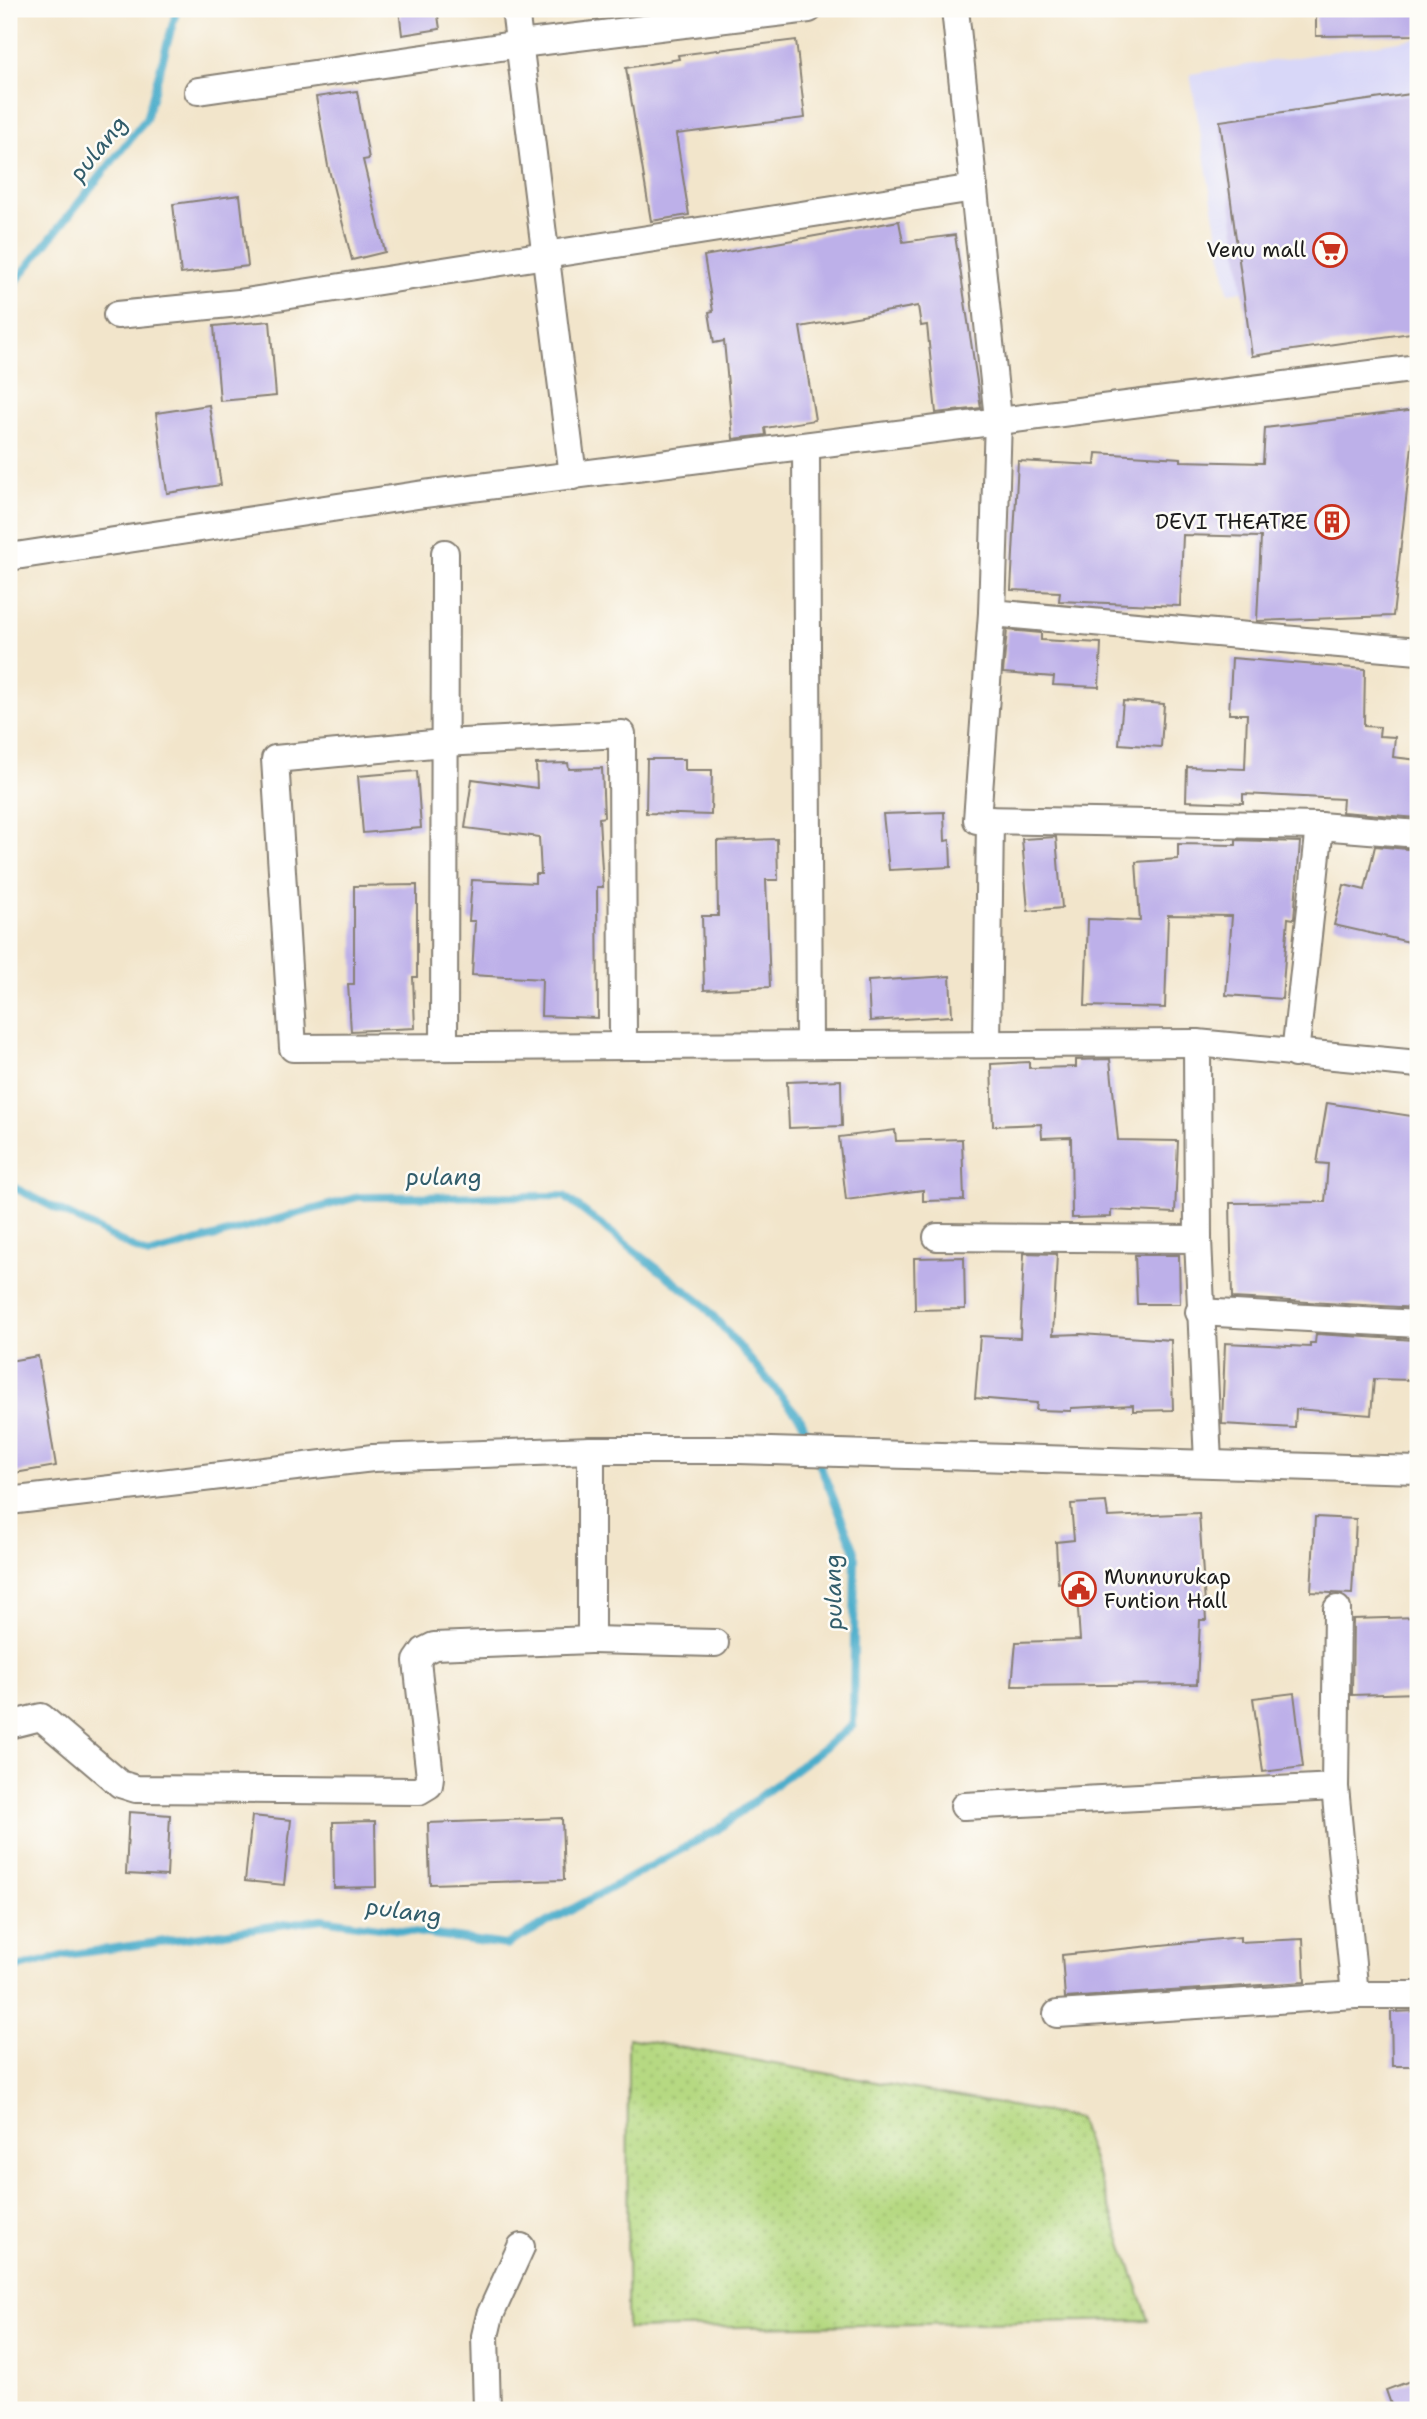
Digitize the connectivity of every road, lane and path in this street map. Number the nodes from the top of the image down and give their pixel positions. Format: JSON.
{"nodes":[{"id":1,"x":515,"y":9,"type":"edge"},
{"id":2,"x":809,"y":9,"type":"edge"},
{"id":3,"x":955,"y":9,"type":"edge"},
{"id":4,"x":520,"y":44,"type":"junction"},
{"id":5,"x":198,"y":90,"type":"dead end"},
{"id":6,"x":974,"y":188,"type":"junction"},
{"id":7,"x":544,"y":254,"type":"junction"},
{"id":8,"x":117,"y":315,"type":"dead end"},
{"id":9,"x":1418,"y":368,"type":"edge"},
{"id":10,"x":998,"y":419,"type":"junction"},
{"id":11,"x":806,"y":447,"type":"junction"},
{"id":12,"x":573,"y":476,"type":"junction"},
{"id":13,"x":444,"y":553,"type":"dead end"},
{"id":14,"x":9,"y":557,"type":"edge"},
{"id":15,"x":992,"y":613,"type":"junction"},
{"id":16,"x":1418,"y":651,"type":"edge"},
{"id":17,"x":443,"y":743,"type":"junction"},
{"id":18,"x":990,"y":820,"type":"junction"},
{"id":19,"x":1320,"y":826,"type":"junction"},
{"id":20,"x":1418,"y":834,"type":"edge"},
{"id":21,"x":1197,"y":1043,"type":"junction"},
{"id":22,"x":987,"y":1044,"type":"junction"},
{"id":23,"x":809,"y":1045,"type":"junction"},
{"id":24,"x":623,"y":1046,"type":"junction"},
{"id":25,"x":444,"y":1047,"type":"junction"},
{"id":26,"x":1295,"y":1054,"type":"junction"},
{"id":27,"x":1418,"y":1064,"type":"edge"},
{"id":28,"x":937,"y":1237,"type":"dead end"},
{"id":29,"x":1198,"y":1239,"type":"junction"},
{"id":30,"x":1199,"y":1311,"type":"junction"},
{"id":31,"x":1418,"y":1324,"type":"edge"},
{"id":32,"x":591,"y":1450,"type":"junction"},
{"id":33,"x":1208,"y":1463,"type":"junction"},
{"id":34,"x":1418,"y":1470,"type":"edge"},
{"id":35,"x":9,"y":1501,"type":"edge"},
{"id":36,"x":1337,"y":1609,"type":"dead end"},
{"id":37,"x":591,"y":1640,"type":"junction"},
{"id":38,"x":715,"y":1643,"type":"dead end"},
{"id":39,"x":9,"y":1725,"type":"edge"},
{"id":40,"x":1335,"y":1787,"type":"junction"},
{"id":41,"x":964,"y":1805,"type":"dead end"},
{"id":42,"x":1355,"y":1995,"type":"junction"},
{"id":43,"x":1418,"y":1995,"type":"edge"},
{"id":44,"x":1057,"y":2014,"type":"dead end"},
{"id":45,"x":521,"y":2246,"type":"dead end"},
{"id":46,"x":487,"y":2410,"type":"edge"}],
"edges":[{"from":1,"to":4,"type":"street"},
{"from":2,"to":4,"type":"street"},
{"from":3,"to":6,"type":"street"},
{"from":4,"to":5,"type":"street"},
{"from":4,"to":7,"type":"street"},
{"from":6,"to":7,"type":"street"},
{"from":6,"to":10,"type":"street"},
{"from":7,"to":8,"type":"street"},
{"from":7,"to":12,"type":"street"},
{"from":9,"to":10,"type":"street"},
{"from":10,"to":11,"type":"street"},
{"from":10,"to":15,"type":"street"},
{"from":11,"to":12,"type":"street"},
{"from":11,"to":23,"type":"street"},
{"from":12,"to":14,"type":"street"},
{"from":13,"to":17,"type":"street"},
{"from":15,"to":16,"type":"street"},
{"from":15,"to":18,"type":"street"},
{"from":17,"to":24,"type":"street"},
{"from":17,"to":25,"type":"street"},
{"from":17,"to":25,"type":"street"},
{"from":18,"to":19,"type":"street"},
{"from":18,"to":22,"type":"street"},
{"from":19,"to":20,"type":"street"},
{"from":19,"to":26,"type":"street"},
{"from":21,"to":22,"type":"street"},
{"from":21,"to":26,"type":"street"},
{"from":21,"to":29,"type":"street"},
{"from":22,"to":23,"type":"street"},
{"from":23,"to":24,"type":"street"},
{"from":24,"to":25,"type":"street"},
{"from":26,"to":27,"type":"street"},
{"from":28,"to":29,"type":"street"},
{"from":29,"to":30,"type":"street"},
{"from":30,"to":31,"type":"street"},
{"from":30,"to":33,"type":"street"},
{"from":32,"to":33,"type":"street"},
{"from":32,"to":35,"type":"street"},
{"from":32,"to":37,"type":"street"},
{"from":33,"to":34,"type":"street"},
{"from":36,"to":40,"type":"street"},
{"from":37,"to":38,"type":"street"},
{"from":37,"to":39,"type":"street"},
{"from":40,"to":41,"type":"street"},
{"from":40,"to":42,"type":"street"},
{"from":42,"to":43,"type":"street"},
{"from":42,"to":44,"type":"street"},
{"from":45,"to":46,"type":"street"}]}
